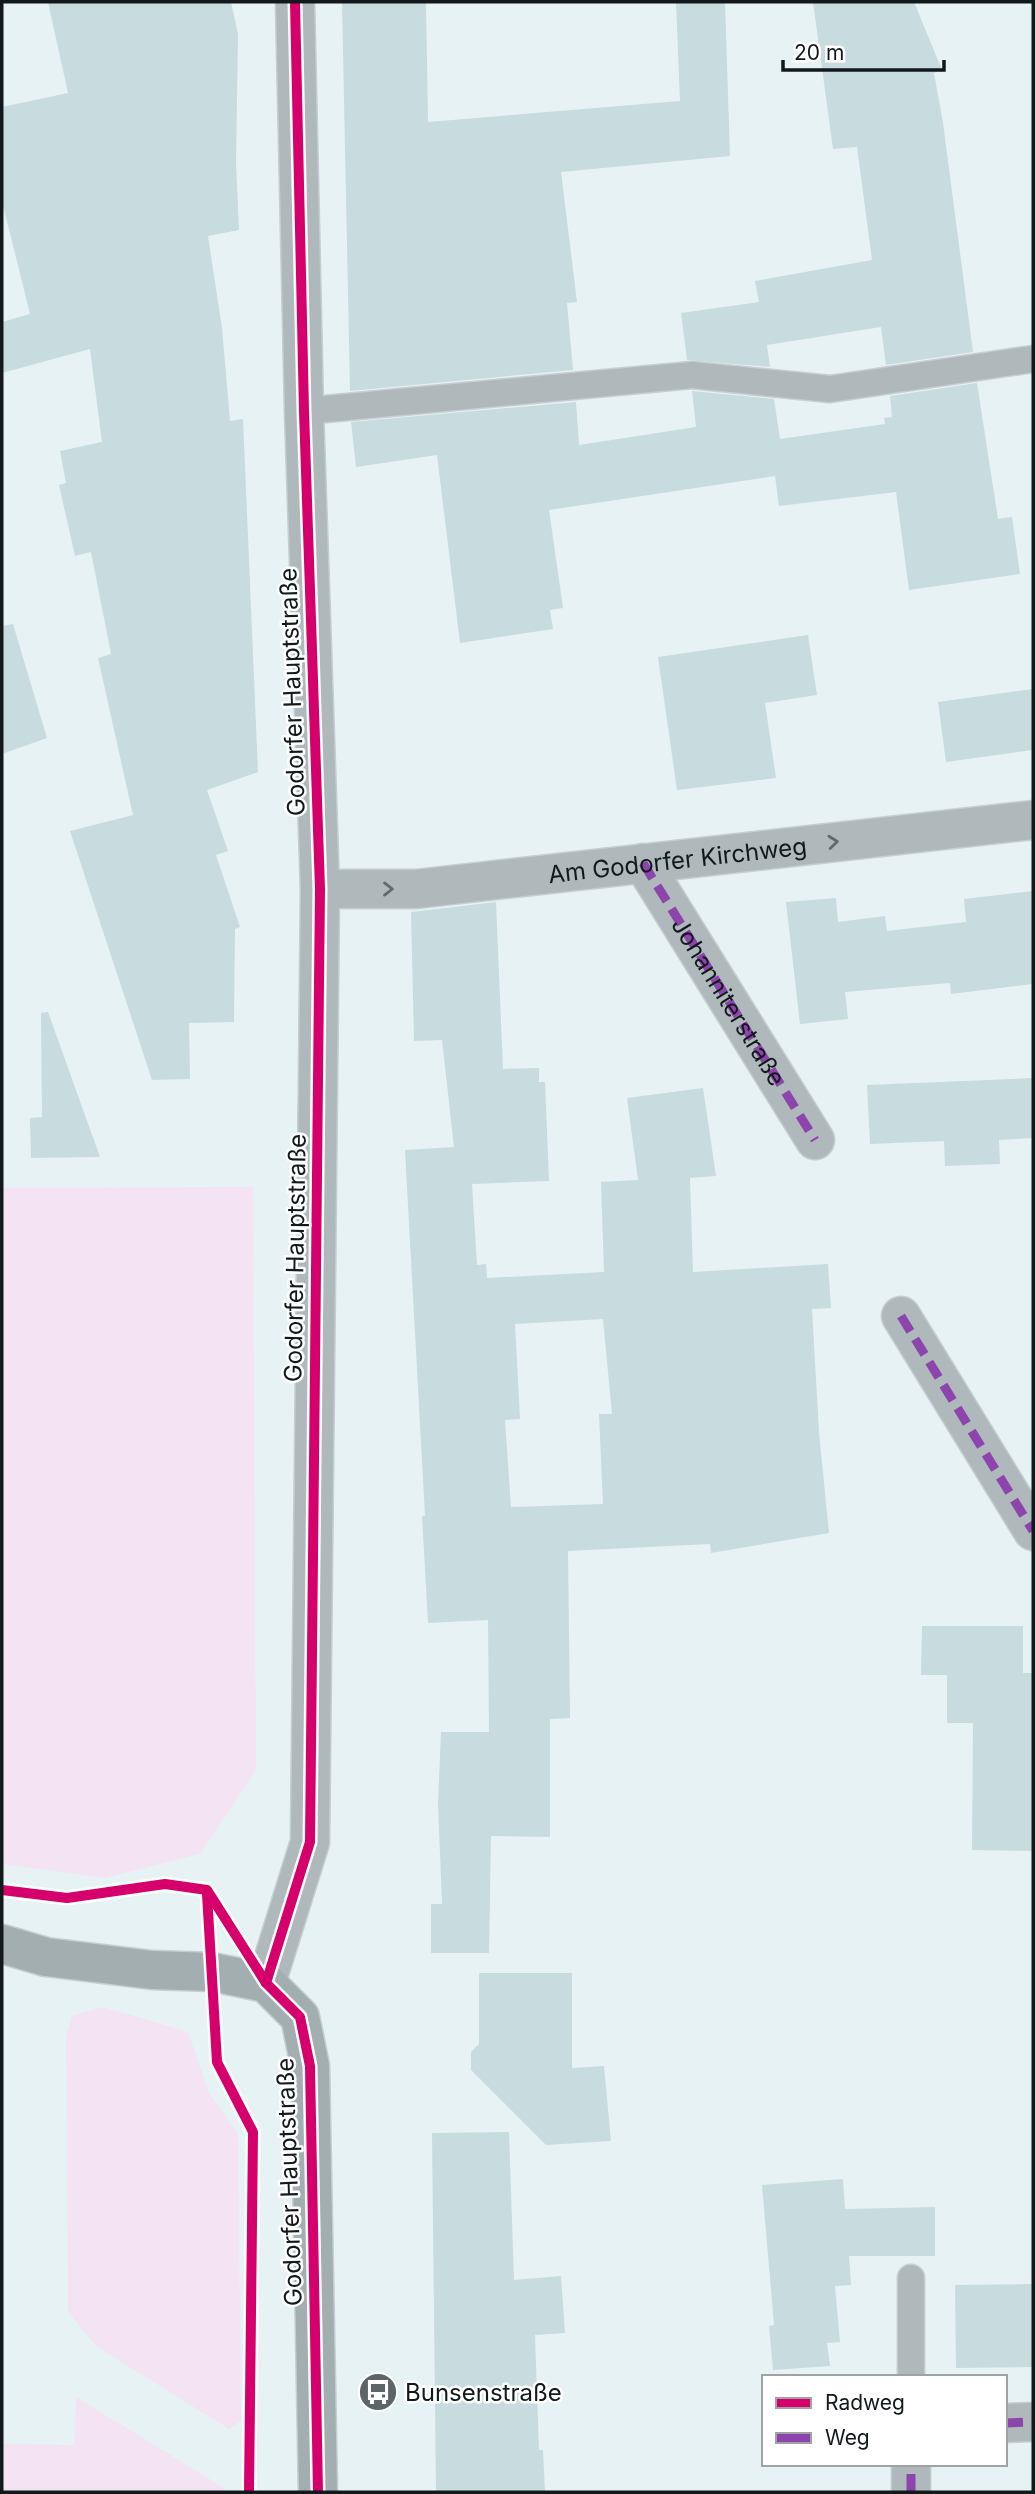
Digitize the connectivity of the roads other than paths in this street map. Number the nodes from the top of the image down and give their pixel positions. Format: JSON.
{"nodes":[{"id":1,"x":295,"y":2,"type":"edge"},
{"id":2,"x":1033,"y":359,"type":"edge"},
{"id":3,"x":304,"y":411,"type":"junction"},
{"id":4,"x":1033,"y":820,"type":"edge"},
{"id":5,"x":643,"y":863,"type":"junction"},
{"id":6,"x":320,"y":890,"type":"junction"},
{"id":7,"x":816,"y":1140,"type":"dead end"},
{"id":8,"x":901,"y":1316,"type":"dead end"},
{"id":9,"x":1033,"y":1531,"type":"edge"},
{"id":10,"x":2,"y":1944,"type":"edge"},
{"id":11,"x":266,"y":1983,"type":"junction"},
{"id":12,"x":911,"y":2278,"type":"dead end"},
{"id":13,"x":912,"y":2375,"type":"edge"},
{"id":14,"x":1007,"y":2423,"type":"edge"},
{"id":15,"x":1033,"y":2423,"type":"edge"},
{"id":16,"x":911,"y":2466,"type":"edge"},
{"id":17,"x":318,"y":2492,"type":"edge"},
{"id":18,"x":911,"y":2492,"type":"edge"}],
"edges":[{"from":1,"to":3,"type":"street","name":"Godorfer Hauptstraße"},
{"from":2,"to":3,"type":"lane"},
{"from":3,"to":6,"type":"street","name":"Godorfer Hauptstraße"},
{"from":5,"to":4,"type":"street","name":"Am Godorfer Kirchweg","one_way":true},
{"from":6,"to":5,"type":"street","name":"Am Godorfer Kirchweg","one_way":true},
{"from":5,"to":7,"type":"street","name":"Johanniterstraße"},
{"from":6,"to":11,"type":"street","name":"Godorfer Hauptstraße"},
{"from":8,"to":9,"type":"street"},
{"from":10,"to":11,"type":"main road"},
{"from":11,"to":17,"type":"main road","name":"Godorfer Hauptstraße"},
{"from":12,"to":13,"type":"lane"},
{"from":14,"to":15,"type":"street"},
{"from":16,"to":18,"type":"street"}]}
